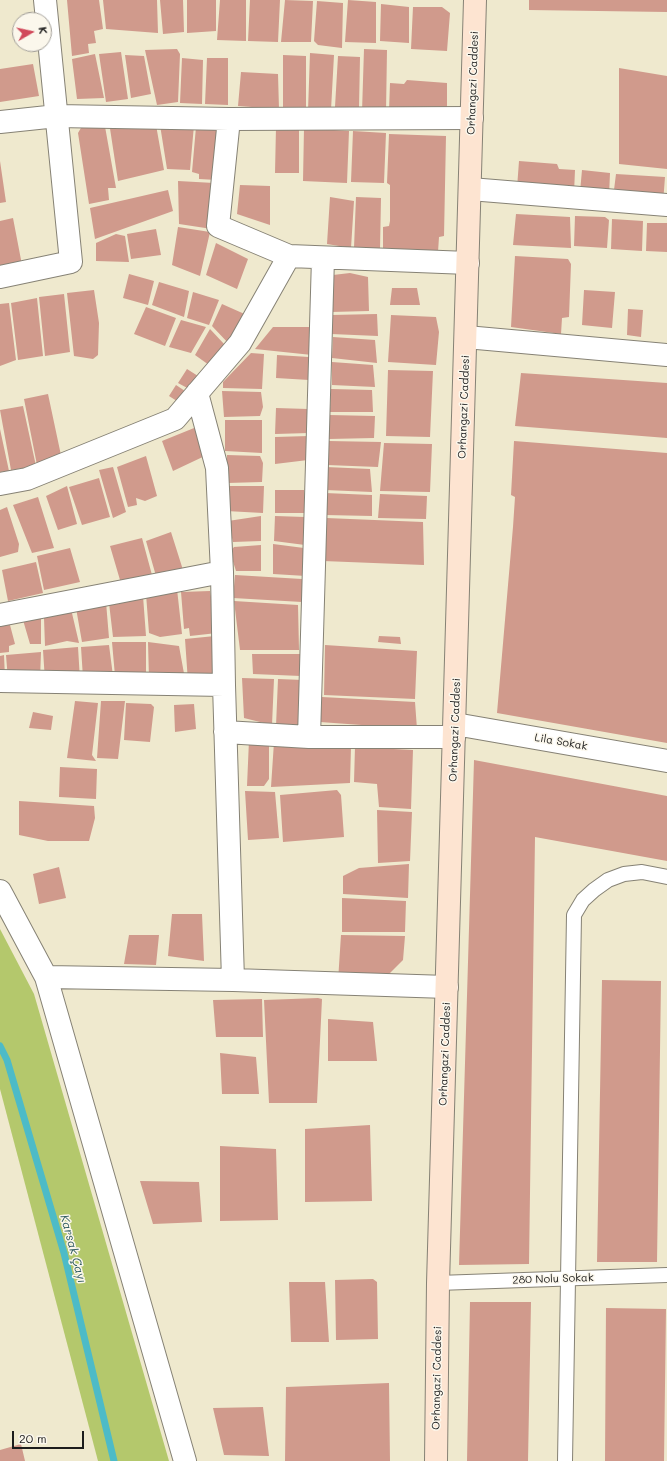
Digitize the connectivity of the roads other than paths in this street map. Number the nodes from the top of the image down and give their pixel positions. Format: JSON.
{"nodes":[{"id":1,"x":45,"y":0,"type":"edge"},
{"id":2,"x":476,"y":0,"type":"edge"},
{"id":3,"x":57,"y":116,"type":"junction"},
{"id":4,"x":472,"y":118,"type":"junction"},
{"id":5,"x":229,"y":119,"type":"junction"},
{"id":6,"x":0,"y":122,"type":"edge"},
{"id":7,"x":470,"y":189,"type":"junction"},
{"id":8,"x":667,"y":205,"type":"edge"},
{"id":9,"x":289,"y":256,"type":"junction"},
{"id":10,"x":324,"y":258,"type":"junction"},
{"id":11,"x":468,"y":263,"type":"junction"},
{"id":12,"x":0,"y":277,"type":"edge"},
{"id":13,"x":466,"y":337,"type":"junction"},
{"id":14,"x":667,"y":355,"type":"edge"},
{"id":15,"x":197,"y":393,"type":"junction"},
{"id":16,"x":0,"y":484,"type":"edge"},
{"id":17,"x":222,"y":572,"type":"junction"},
{"id":18,"x":0,"y":615,"type":"edge"},
{"id":19,"x":0,"y":681,"type":"edge"},
{"id":20,"x":224,"y":685,"type":"junction"},
{"id":21,"x":455,"y":730,"type":"junction"},
{"id":22,"x":225,"y":732,"type":"junction"},
{"id":23,"x":309,"y":737,"type":"junction"},
{"id":24,"x":667,"y":761,"type":"edge"},
{"id":25,"x":667,"y":877,"type":"edge"},
{"id":26,"x":0,"y":890,"type":"edge"},
{"id":27,"x":46,"y":977,"type":"junction"},
{"id":28,"x":233,"y":980,"type":"junction"},
{"id":29,"x":447,"y":987,"type":"junction"},
{"id":30,"x":667,"y":1275,"type":"edge"},
{"id":31,"x":567,"y":1278,"type":"junction"},
{"id":32,"x":438,"y":1282,"type":"junction"},
{"id":33,"x":185,"y":1461,"type":"edge"},
{"id":34,"x":436,"y":1461,"type":"edge"},
{"id":35,"x":565,"y":1461,"type":"edge"}],
"edges":[{"from":1,"to":3,"type":"street"},
{"from":2,"to":4,"type":"street","name":"Orhangazi Caddesi"},
{"from":3,"to":5,"type":"street"},
{"from":3,"to":6,"type":"street"},
{"from":3,"to":12,"type":"street"},
{"from":4,"to":5,"type":"street"},
{"from":4,"to":7,"type":"street","name":"Orhangazi Caddesi"},
{"from":5,"to":9,"type":"street"},
{"from":7,"to":8,"type":"street"},
{"from":7,"to":11,"type":"street","name":"Orhangazi Caddesi"},
{"from":9,"to":10,"type":"street"},
{"from":9,"to":15,"type":"street"},
{"from":10,"to":11,"type":"street"},
{"from":10,"to":23,"type":"street"},
{"from":11,"to":13,"type":"street","name":"Orhangazi Caddesi"},
{"from":13,"to":14,"type":"street"},
{"from":13,"to":21,"type":"street","name":"Orhangazi Caddesi"},
{"from":15,"to":16,"type":"street"},
{"from":15,"to":17,"type":"street"},
{"from":17,"to":18,"type":"street"},
{"from":17,"to":20,"type":"street"},
{"from":19,"to":20,"type":"street"},
{"from":20,"to":22,"type":"street"},
{"from":21,"to":23,"type":"street","name":"Lila Sokak"},
{"from":21,"to":24,"type":"street","name":"Lila Sokak"},
{"from":21,"to":29,"type":"street","name":"Orhangazi Caddesi"},
{"from":22,"to":23,"type":"street","name":"Lila Sokak"},
{"from":22,"to":28,"type":"street"},
{"from":25,"to":31,"type":"lane"},
{"from":26,"to":27,"type":"street"},
{"from":27,"to":28,"type":"street"},
{"from":27,"to":33,"type":"street"},
{"from":28,"to":29,"type":"street"},
{"from":29,"to":32,"type":"street","name":"Orhangazi Caddesi"},
{"from":30,"to":31,"type":"lane","name":"280 Nolu Sokak"},
{"from":31,"to":32,"type":"lane","name":"280 Nolu Sokak"},
{"from":31,"to":35,"type":"lane"},
{"from":32,"to":34,"type":"street","name":"Orhangazi Caddesi"}]}
